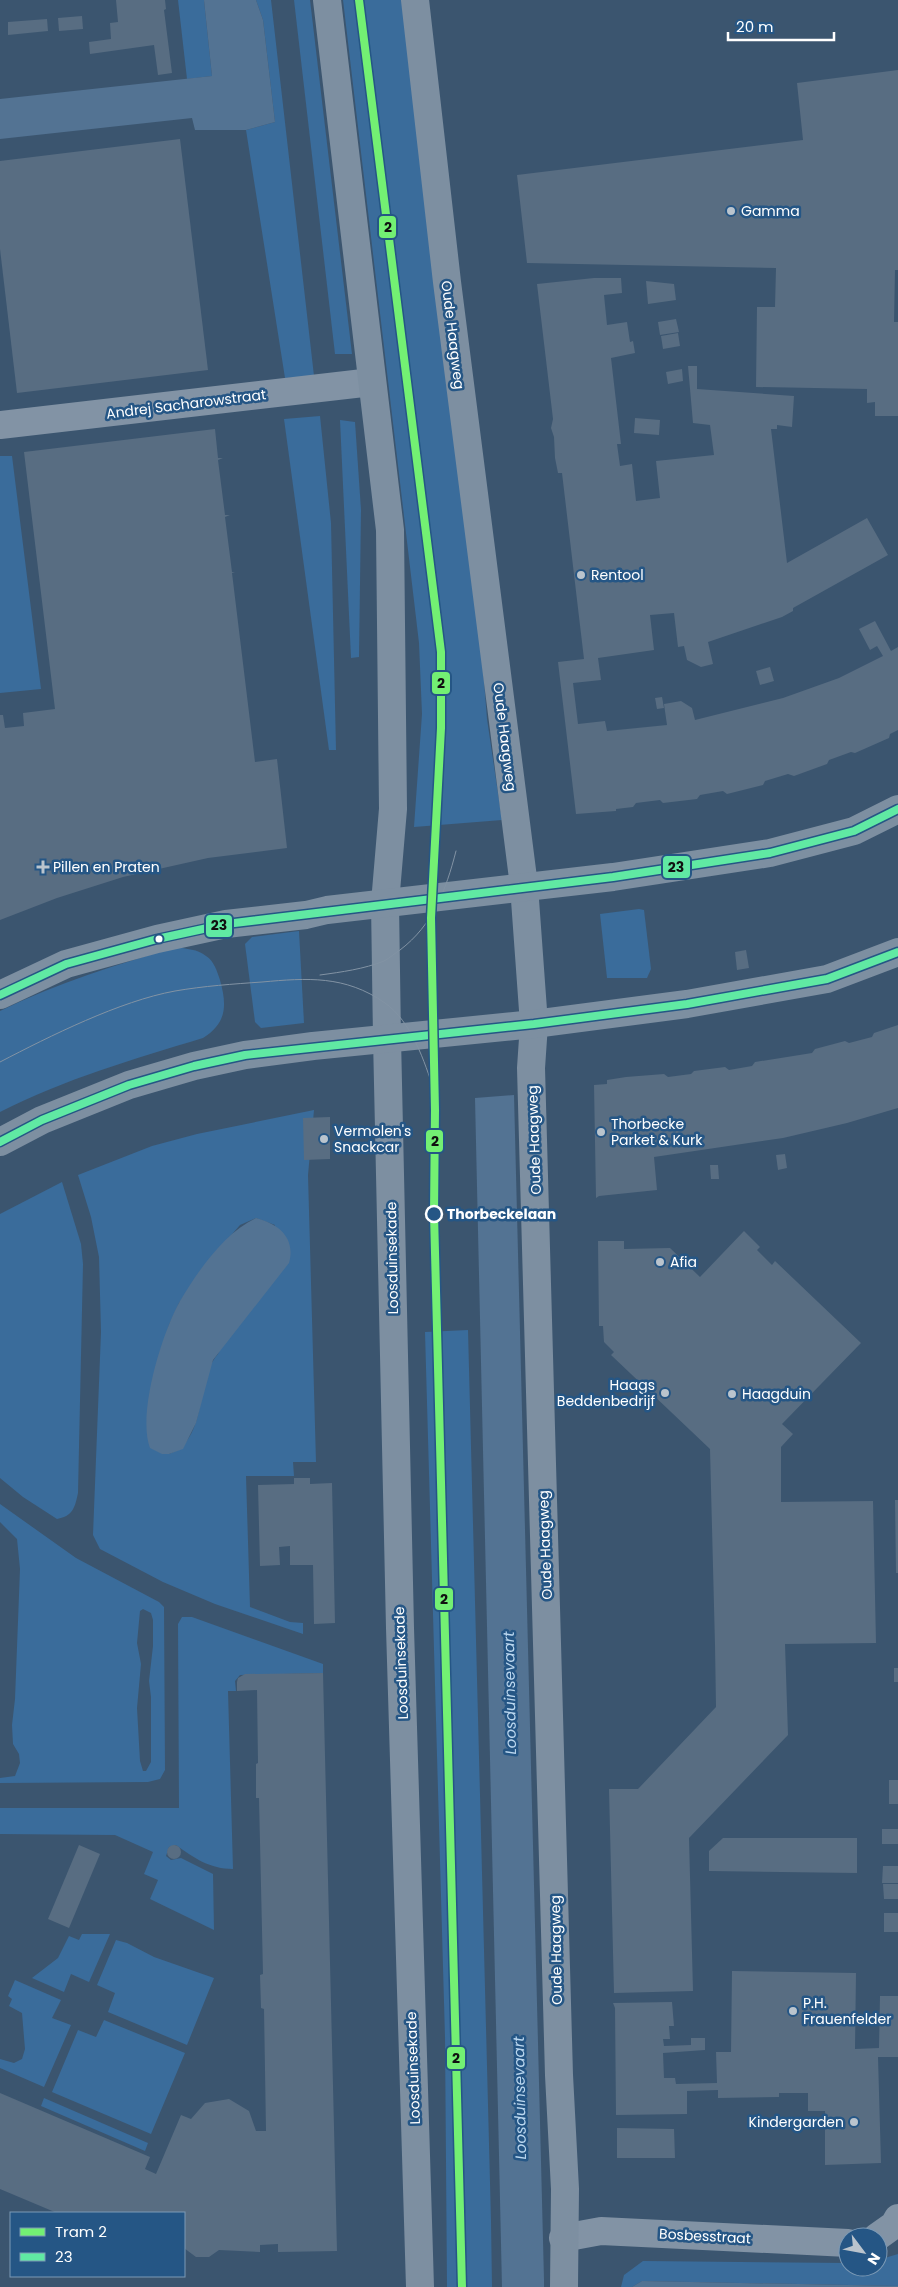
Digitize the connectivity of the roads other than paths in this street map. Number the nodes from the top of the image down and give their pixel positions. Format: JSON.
{"nodes":[{"id":1,"x":327,"y":0,"type":"edge"},
{"id":2,"x":414,"y":0,"type":"edge"},
{"id":3,"x":372,"y":382,"type":"junction"},
{"id":4,"x":0,"y":425,"type":"edge"},
{"id":5,"x":898,"y":809,"type":"edge"},
{"id":6,"x":524,"y":886,"type":"junction"},
{"id":7,"x":385,"y":903,"type":"junction"},
{"id":8,"x":898,"y":952,"type":"edge"},
{"id":9,"x":0,"y":995,"type":"edge"},
{"id":10,"x":534,"y":1024,"type":"junction"},
{"id":11,"x":387,"y":1038,"type":"junction"},
{"id":12,"x":0,"y":1142,"type":"edge"},
{"id":13,"x":898,"y":2218,"type":"edge"},
{"id":14,"x":888,"y":2229,"type":"edge"},
{"id":15,"x":563,"y":2238,"type":"junction"},
{"id":16,"x":838,"y":2243,"type":"edge"},
{"id":17,"x":564,"y":2276,"type":"edge"},
{"id":18,"x":420,"y":2287,"type":"edge"}],
"edges":[{"from":1,"to":3,"type":"main road"},
{"from":2,"to":6,"type":"main road","name":"Oude Haagweg"},
{"from":3,"to":4,"type":"street","name":"Andrej Sacharowstraat"},
{"from":3,"to":7,"type":"main road"},
{"from":5,"to":6,"type":"main road"},
{"from":6,"to":7,"type":"main road"},
{"from":6,"to":10,"type":"main road","name":"Oude Haagweg"},
{"from":7,"to":9,"type":"main road"},
{"from":7,"to":11,"type":"main road"},
{"from":8,"to":10,"type":"main road"},
{"from":10,"to":11,"type":"main road"},
{"from":10,"to":15,"type":"main road","name":"Oude Haagweg"},
{"from":11,"to":12,"type":"main road"},
{"from":11,"to":18,"type":"main road","name":"Loosduinsekade"},
{"from":13,"to":14,"type":"street"},
{"from":15,"to":16,"type":"street","name":"Bosbesstraat"},
{"from":15,"to":17,"type":"main road","name":"Oude Haagweg"}]}
